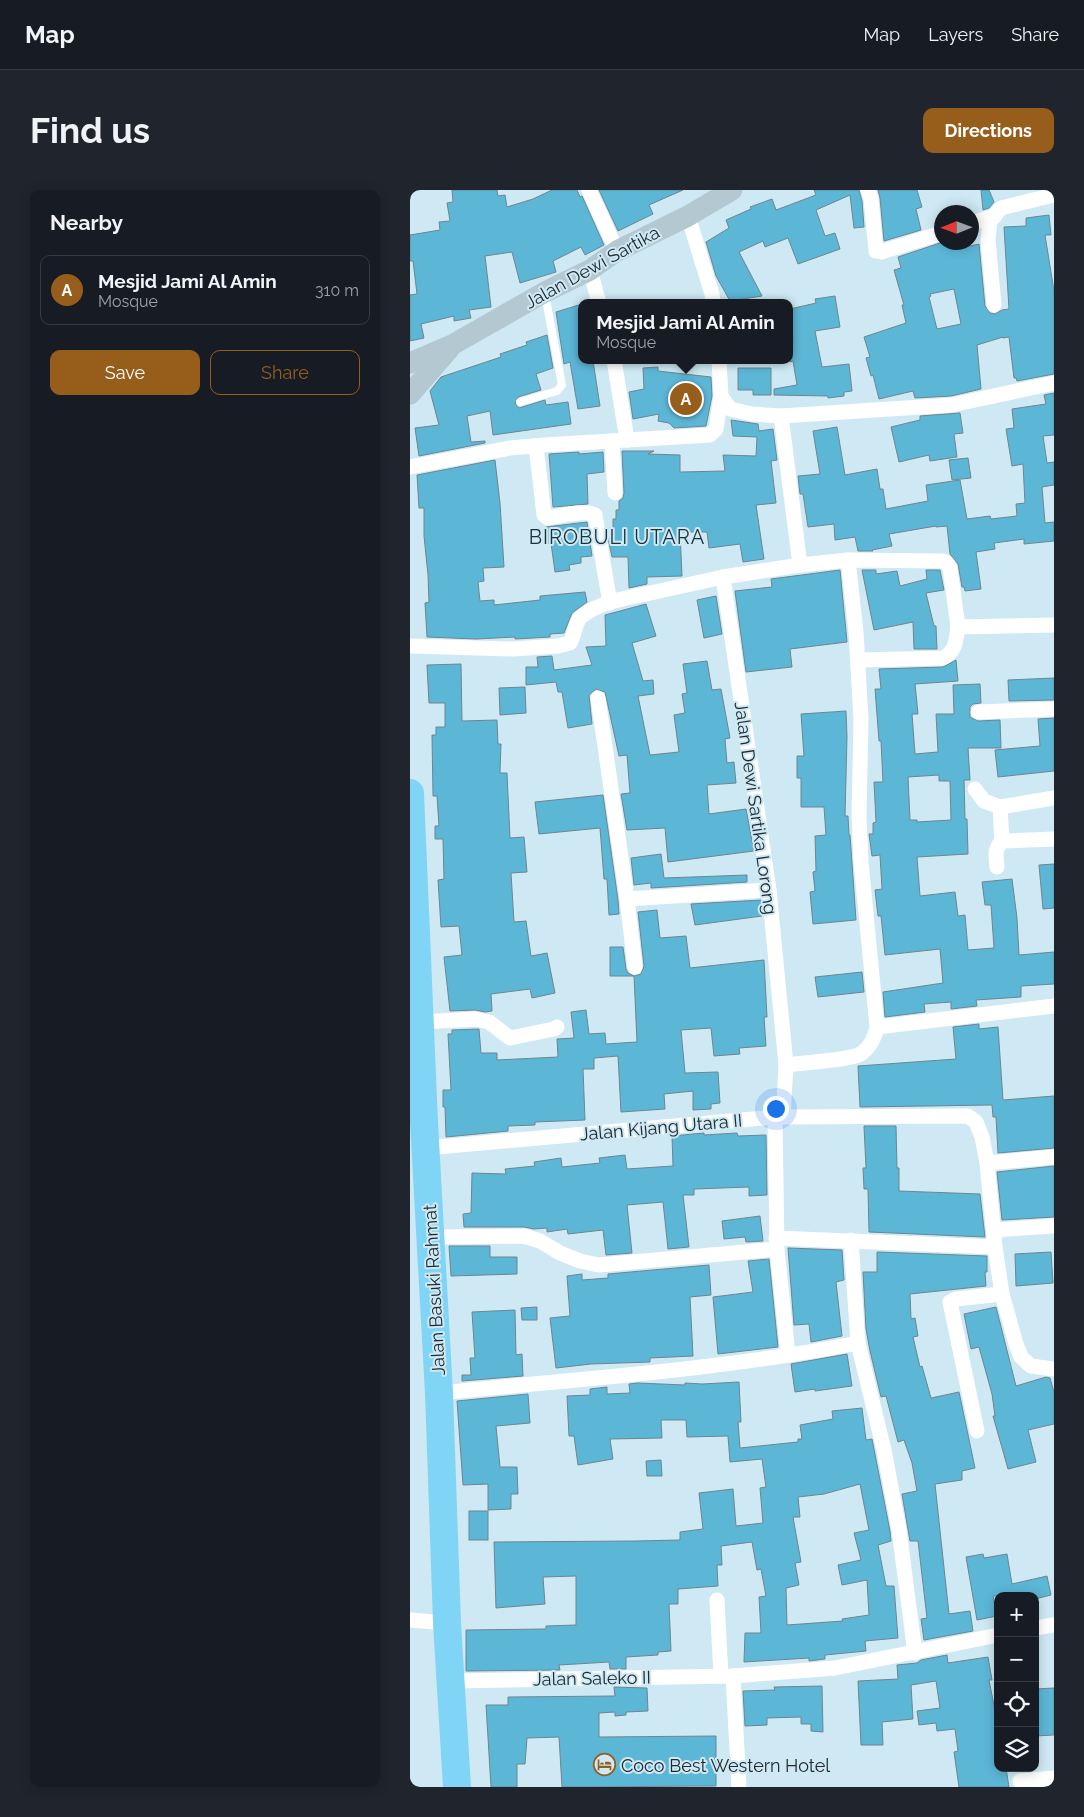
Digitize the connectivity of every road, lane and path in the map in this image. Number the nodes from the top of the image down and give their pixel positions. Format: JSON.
{"nodes":[{"id":1,"x":588,"y":190,"type":"edge"},
{"id":2,"x":732,"y":190,"type":"edge"},
{"id":3,"x":868,"y":190,"type":"edge"},
{"id":4,"x":1054,"y":195,"type":"edge"},
{"id":5,"x":688,"y":216,"type":"junction"},
{"id":6,"x":995,"y":216,"type":"junction"},
{"id":7,"x":979,"y":221,"type":"edge"},
{"id":8,"x":934,"y":235,"type":"edge"},
{"id":9,"x":617,"y":251,"type":"junction"},
{"id":10,"x":590,"y":270,"type":"junction"},
{"id":11,"x":545,"y":292,"type":"junction"},
{"id":12,"x":598,"y":299,"type":"edge"},
{"id":13,"x":713,"y":299,"type":"edge"},
{"id":14,"x":994,"y":305,"type":"dead end"},
{"id":15,"x":452,"y":345,"type":"junction"},
{"id":16,"x":410,"y":363,"type":"edge"},
{"id":17,"x":614,"y":364,"type":"edge"},
{"id":18,"x":719,"y":364,"type":"edge"},
{"id":19,"x":1054,"y":383,"type":"edge"},
{"id":20,"x":410,"y":394,"type":"edge"},
{"id":21,"x":721,"y":396,"type":"junction"},
{"id":22,"x":520,"y":402,"type":"dead end"},
{"id":23,"x":781,"y":416,"type":"junction"},
{"id":24,"x":620,"y":441,"type":"junction"},
{"id":25,"x":536,"y":446,"type":"junction"},
{"id":26,"x":410,"y":467,"type":"edge"},
{"id":27,"x":615,"y":493,"type":"dead end"},
{"id":28,"x":848,"y":560,"type":"junction"},
{"id":29,"x":800,"y":565,"type":"junction"},
{"id":30,"x":723,"y":577,"type":"junction"},
{"id":31,"x":610,"y":603,"type":"junction"},
{"id":32,"x":1054,"y":624,"type":"edge"},
{"id":33,"x":958,"y":627,"type":"junction"},
{"id":34,"x":410,"y":646,"type":"edge"},
{"id":35,"x":858,"y":660,"type":"junction"},
{"id":36,"x":598,"y":698,"type":"dead end"},
{"id":37,"x":1054,"y":710,"type":"edge"},
{"id":38,"x":978,"y":712,"type":"dead end"},
{"id":39,"x":974,"y":789,"type":"dead end"},
{"id":40,"x":410,"y":793,"type":"edge"},
{"id":41,"x":1054,"y":798,"type":"edge"},
{"id":42,"x":1000,"y":807,"type":"junction"},
{"id":43,"x":1054,"y":839,"type":"edge"},
{"id":44,"x":411,"y":840,"type":"edge"},
{"id":45,"x":1002,"y":841,"type":"junction"},
{"id":46,"x":997,"y":866,"type":"dead end"},
{"id":47,"x":769,"y":890,"type":"junction"},
{"id":48,"x":628,"y":898,"type":"junction"},
{"id":49,"x":635,"y":967,"type":"dead end"},
{"id":50,"x":414,"y":977,"type":"edge"},
{"id":51,"x":1054,"y":1006,"type":"edge"},
{"id":52,"x":420,"y":1022,"type":"junction"},
{"id":53,"x":557,"y":1027,"type":"dead end"},
{"id":54,"x":877,"y":1027,"type":"junction"},
{"id":55,"x":786,"y":1065,"type":"junction"},
{"id":56,"x":779,"y":1117,"type":"junction"},
{"id":57,"x":420,"y":1131,"type":"edge"},
{"id":58,"x":1054,"y":1158,"type":"edge"},
{"id":59,"x":987,"y":1163,"type":"junction"},
{"id":60,"x":1054,"y":1226,"type":"edge"},
{"id":61,"x":994,"y":1230,"type":"junction"},
{"id":62,"x":431,"y":1237,"type":"junction"},
{"id":63,"x":851,"y":1240,"type":"junction"},
{"id":64,"x":777,"y":1243,"type":"junction"},
{"id":65,"x":995,"y":1247,"type":"junction"},
{"id":66,"x":1002,"y":1294,"type":"junction"},
{"id":67,"x":858,"y":1343,"type":"junction"},
{"id":68,"x":788,"y":1355,"type":"junction"},
{"id":69,"x":1054,"y":1369,"type":"edge"},
{"id":70,"x":439,"y":1393,"type":"junction"},
{"id":71,"x":977,"y":1431,"type":"dead end"},
{"id":72,"x":717,"y":1600,"type":"dead end"},
{"id":73,"x":410,"y":1620,"type":"edge"},
{"id":74,"x":447,"y":1623,"type":"junction"},
{"id":75,"x":1054,"y":1625,"type":"edge"},
{"id":76,"x":1039,"y":1627,"type":"edge"},
{"id":77,"x":994,"y":1636,"type":"edge"},
{"id":78,"x":915,"y":1653,"type":"junction"},
{"id":79,"x":727,"y":1676,"type":"junction"},
{"id":80,"x":451,"y":1681,"type":"junction"},
{"id":81,"x":1054,"y":1778,"type":"edge"},
{"id":82,"x":1020,"y":1779,"type":"edge"},
{"id":83,"x":457,"y":1787,"type":"edge"},
{"id":84,"x":739,"y":1787,"type":"edge"}],
"edges":[{"from":1,"to":9,"type":"street"},
{"from":2,"to":5,"type":"main road","name":"Jalan Dewi Sartika"},
{"from":3,"to":8,"type":"street"},
{"from":4,"to":6,"type":"street"},
{"from":5,"to":9,"type":"main road","name":"Jalan Dewi Sartika"},
{"from":5,"to":13,"type":"street"},
{"from":6,"to":7,"type":"street"},
{"from":6,"to":14,"type":"street"},
{"from":9,"to":10,"type":"main road","name":"Jalan Dewi Sartika"},
{"from":10,"to":11,"type":"main road","name":"Jalan Dewi Sartika"},
{"from":10,"to":12,"type":"street"},
{"from":11,"to":15,"type":"main road","name":"Jalan Dewi Sartika"},
{"from":11,"to":22,"type":"lane"},
{"from":15,"to":16,"type":"main road"},
{"from":15,"to":20,"type":"main road"},
{"from":17,"to":24,"type":"street"},
{"from":18,"to":21,"type":"street"},
{"from":19,"to":23,"type":"street"},
{"from":21,"to":23,"type":"street"},
{"from":21,"to":24,"type":"street"},
{"from":23,"to":29,"type":"street"},
{"from":24,"to":25,"type":"street"},
{"from":24,"to":27,"type":"street"},
{"from":25,"to":26,"type":"street"},
{"from":25,"to":31,"type":"street"},
{"from":28,"to":29,"type":"street"},
{"from":28,"to":33,"type":"street"},
{"from":28,"to":35,"type":"street"},
{"from":29,"to":30,"type":"street"},
{"from":30,"to":31,"type":"street"},
{"from":30,"to":47,"type":"street","name":"Jalan Dewi Sartika Lorong"},
{"from":31,"to":34,"type":"street"},
{"from":32,"to":33,"type":"street"},
{"from":33,"to":35,"type":"street"},
{"from":35,"to":54,"type":"street"},
{"from":36,"to":48,"type":"street"},
{"from":37,"to":38,"type":"street"},
{"from":39,"to":42,"type":"street"},
{"from":40,"to":44,"type":"highway","name":"Jalan Basuki Rahmat"},
{"from":41,"to":42,"type":"street"},
{"from":42,"to":45,"type":"street"},
{"from":43,"to":45,"type":"street"},
{"from":44,"to":50,"type":"highway","name":"Jalan Basuki Rahmat"},
{"from":45,"to":46,"type":"street"},
{"from":47,"to":48,"type":"street"},
{"from":47,"to":55,"type":"street","name":"Jalan Dewi Sartika Lorong"},
{"from":48,"to":49,"type":"street"},
{"from":50,"to":52,"type":"highway","name":"Jalan Basuki Rahmat"},
{"from":51,"to":54,"type":"street"},
{"from":52,"to":53,"type":"street"},
{"from":52,"to":57,"type":"highway","name":"Jalan Basuki Rahmat"},
{"from":54,"to":55,"type":"street"},
{"from":55,"to":56,"type":"street","name":"Jalan Dewi Sartika Lorong"},
{"from":56,"to":57,"type":"street","name":"Jalan Kijang Utara II"},
{"from":56,"to":59,"type":"street","name":"Jalan Kijang Utara II"},
{"from":56,"to":64,"type":"street","name":"Jalan Dewi Sartika Lorong"},
{"from":57,"to":62,"type":"highway","name":"Jalan Basuki Rahmat"},
{"from":58,"to":59,"type":"street"},
{"from":59,"to":61,"type":"street","name":"Jalan Kijang Utara II"},
{"from":60,"to":61,"type":"street"},
{"from":61,"to":65,"type":"street","name":"Jalan Kijang Utara II"},
{"from":62,"to":64,"type":"street"},
{"from":62,"to":70,"type":"highway","name":"Jalan Basuki Rahmat"},
{"from":63,"to":64,"type":"street"},
{"from":63,"to":65,"type":"street"},
{"from":63,"to":67,"type":"street"},
{"from":64,"to":68,"type":"street","name":"Jalan Dewi Sartika Lorong"},
{"from":65,"to":66,"type":"street","name":"Jalan Kijang Utara II"},
{"from":66,"to":69,"type":"street","name":"Jalan Kijang Utara II"},
{"from":66,"to":71,"type":"street"},
{"from":67,"to":68,"type":"street"},
{"from":67,"to":78,"type":"street"},
{"from":68,"to":70,"type":"street"},
{"from":70,"to":74,"type":"highway","name":"Jalan Basuki Rahmat"},
{"from":72,"to":79,"type":"street"},
{"from":73,"to":74,"type":"street"},
{"from":74,"to":80,"type":"highway","name":"Jalan Basuki Rahmat"},
{"from":75,"to":76,"type":"street"},
{"from":77,"to":78,"type":"street","name":"Jalan Saleko II"},
{"from":78,"to":79,"type":"street","name":"Jalan Saleko II"},
{"from":79,"to":80,"type":"street","name":"Jalan Saleko II"},
{"from":79,"to":84,"type":"street"},
{"from":80,"to":83,"type":"highway","name":"Jalan Basuki Rahmat"},
{"from":81,"to":82,"type":"street"}]}
